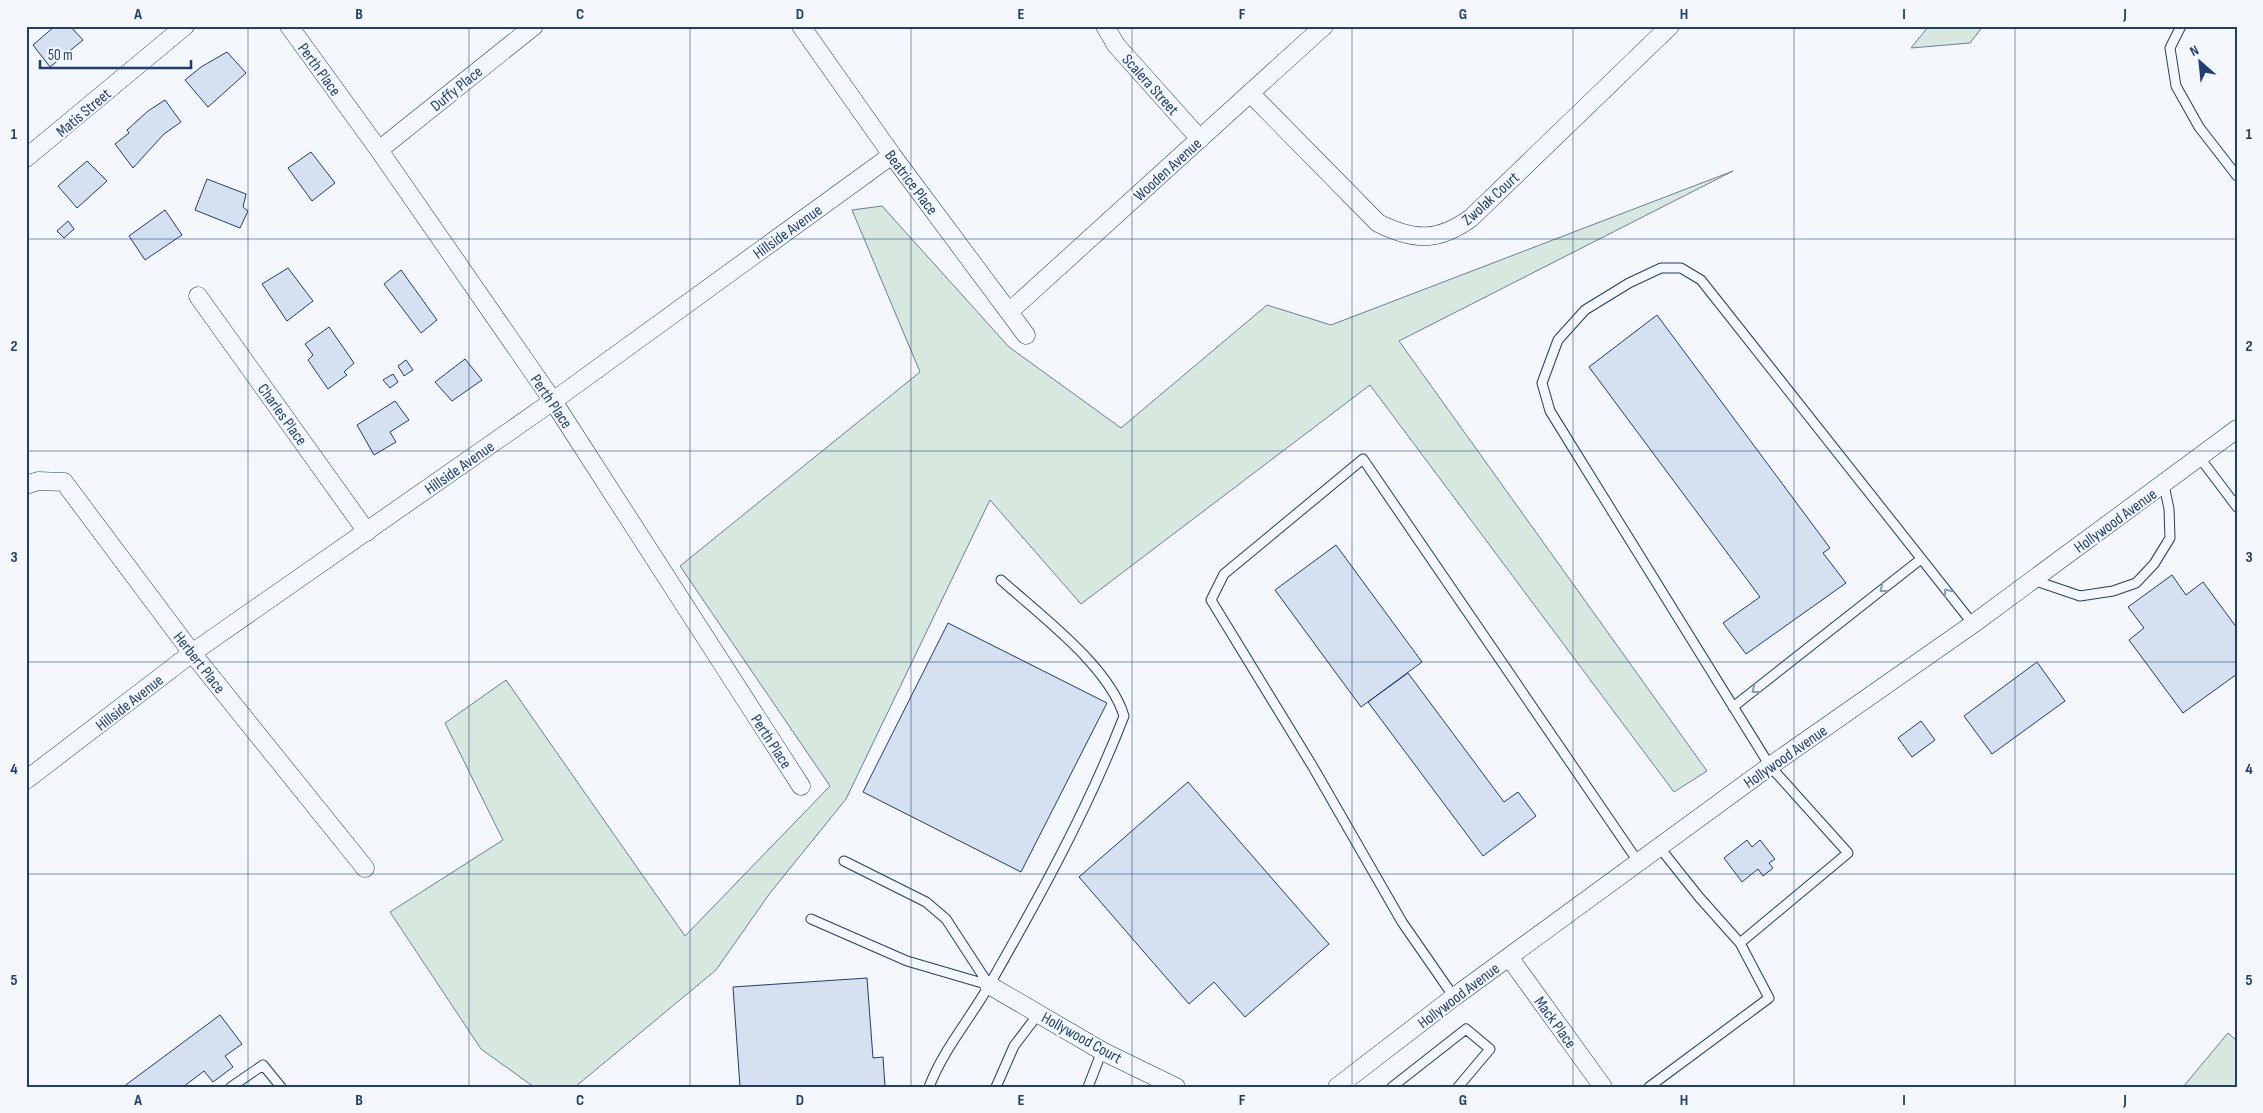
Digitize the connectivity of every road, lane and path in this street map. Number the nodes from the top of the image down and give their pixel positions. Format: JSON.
{"nodes":[{"id":1,"x":185,"y":26,"type":"edge"},
{"id":2,"x":289,"y":26,"type":"edge"},
{"id":3,"x":534,"y":26,"type":"edge"},
{"id":4,"x":801,"y":26,"type":"edge"},
{"id":5,"x":1105,"y":26,"type":"edge"},
{"id":6,"x":1324,"y":26,"type":"edge"},
{"id":7,"x":1670,"y":26,"type":"edge"},
{"id":8,"x":2181,"y":26,"type":"edge"},
{"id":9,"x":1251,"y":94,"type":"junction"},
{"id":10,"x":1200,"y":139,"type":"junction"},
{"id":11,"x":379,"y":150,"type":"junction"},
{"id":12,"x":892,"y":155,"type":"junction"},
{"id":13,"x":26,"y":158,"type":"edge"},
{"id":14,"x":2237,"y":176,"type":"edge"},
{"id":15,"x":198,"y":296,"type":"dead end"},
{"id":16,"x":1010,"y":311,"type":"junction"},
{"id":17,"x":1026,"y":335,"type":"dead end"},
{"id":18,"x":553,"y":401,"type":"junction"},
{"id":19,"x":2237,"y":429,"type":"edge"},
{"id":20,"x":2200,"y":458,"type":"junction"},
{"id":21,"x":26,"y":485,"type":"edge"},
{"id":22,"x":2164,"y":485,"type":"junction"},
{"id":23,"x":2237,"y":507,"type":"edge"},
{"id":24,"x":367,"y":532,"type":"junction"},
{"id":25,"x":1921,"y":559,"type":"junction"},
{"id":26,"x":1001,"y":580,"type":"dead end"},
{"id":27,"x":2034,"y":580,"type":"junction"},
{"id":28,"x":1973,"y":624,"type":"junction"},
{"id":29,"x":192,"y":653,"type":"junction"},
{"id":30,"x":1733,"y":707,"type":"junction"},
{"id":31,"x":1770,"y":766,"type":"junction"},
{"id":32,"x":26,"y":780,"type":"edge"},
{"id":33,"x":801,"y":786,"type":"dead end"},
{"id":34,"x":1660,"y":848,"type":"junction"},
{"id":35,"x":844,"y":862,"type":"dead end"},
{"id":36,"x":1639,"y":863,"type":"junction"},
{"id":37,"x":365,"y":868,"type":"dead end"},
{"id":38,"x":811,"y":919,"type":"dead end"},
{"id":39,"x":1740,"y":943,"type":"junction"},
{"id":40,"x":1509,"y":957,"type":"junction"},
{"id":41,"x":989,"y":985,"type":"junction"},
{"id":42,"x":1454,"y":997,"type":"junction"},
{"id":43,"x":1038,"y":1013,"type":"junction"},
{"id":44,"x":1102,"y":1050,"type":"junction"},
{"id":45,"x":231,"y":1087,"type":"edge"},
{"id":46,"x":281,"y":1087,"type":"edge"},
{"id":47,"x":929,"y":1087,"type":"edge"},
{"id":48,"x":996,"y":1087,"type":"edge"},
{"id":49,"x":1088,"y":1087,"type":"edge"},
{"id":50,"x":1176,"y":1087,"type":"edge"},
{"id":51,"x":1337,"y":1087,"type":"edge"},
{"id":52,"x":1392,"y":1087,"type":"edge"},
{"id":53,"x":1458,"y":1087,"type":"edge"},
{"id":54,"x":1603,"y":1087,"type":"edge"},
{"id":55,"x":1649,"y":1087,"type":"edge"}],
"edges":[{"from":1,"to":13,"type":"street","name":"Matis Street"},
{"from":2,"to":11,"type":"street","name":"Perth Place"},
{"from":3,"to":11,"type":"street","name":"Duffy Place"},
{"from":4,"to":12,"type":"street","name":"Beatrice Place"},
{"from":5,"to":10,"type":"street","name":"Scalera Street"},
{"from":6,"to":9,"type":"street","name":"Wooden Avenue"},
{"from":7,"to":9,"type":"street","name":"Zwolak Court"},
{"from":8,"to":14,"type":"lane"},
{"from":9,"to":10,"type":"street","name":"Wooden Avenue"},
{"from":10,"to":16,"type":"street","name":"Wooden Avenue"},
{"from":11,"to":18,"type":"street","name":"Perth Place"},
{"from":12,"to":16,"type":"street","name":"Beatrice Place"},
{"from":12,"to":18,"type":"street","name":"Hillside Avenue"},
{"from":15,"to":24,"type":"street","name":"Charles Place"},
{"from":16,"to":17,"type":"street","name":"Beatrice Place"},
{"from":18,"to":24,"type":"street","name":"Hillside Avenue"},
{"from":18,"to":33,"type":"street","name":"Perth Place"},
{"from":19,"to":20,"type":"street","name":"Hollywood Avenue"},
{"from":20,"to":22,"type":"street","name":"Hollywood Avenue"},
{"from":20,"to":23,"type":"lane"},
{"from":21,"to":29,"type":"street","name":"Herbert Place"},
{"from":22,"to":27,"type":"street","name":"Hollywood Avenue"},
{"from":22,"to":27,"type":"lane"},
{"from":24,"to":29,"type":"street","name":"Hillside Avenue"},
{"from":28,"to":25,"type":"lane","one_way":true},
{"from":25,"to":30,"type":"lane","one_way":true},
{"from":25,"to":30,"type":"lane"},
{"from":26,"to":41,"type":"lane"},
{"from":27,"to":28,"type":"street","name":"Hollywood Avenue"},
{"from":28,"to":31,"type":"street","name":"Hollywood Avenue"},
{"from":29,"to":32,"type":"street","name":"Hillside Avenue"},
{"from":29,"to":37,"type":"street","name":"Herbert Place"},
{"from":30,"to":31,"type":"lane"},
{"from":31,"to":34,"type":"street","name":"Hollywood Avenue"},
{"from":31,"to":39,"type":"lane"},
{"from":34,"to":36,"type":"street","name":"Hollywood Avenue"},
{"from":34,"to":39,"type":"lane"},
{"from":35,"to":41,"type":"lane"},
{"from":36,"to":40,"type":"street","name":"Hollywood Avenue"},
{"from":36,"to":42,"type":"lane"},
{"from":38,"to":41,"type":"lane"},
{"from":39,"to":55,"type":"lane"},
{"from":40,"to":42,"type":"street","name":"Hollywood Avenue"},
{"from":40,"to":54,"type":"street","name":"Mack Place"},
{"from":41,"to":43,"type":"street","name":"Hollywood Court"},
{"from":41,"to":47,"type":"lane"},
{"from":42,"to":51,"type":"street","name":"Hollywood Avenue"},
{"from":43,"to":44,"type":"street","name":"Hollywood Court"},
{"from":43,"to":48,"type":"lane"},
{"from":44,"to":49,"type":"lane"},
{"from":44,"to":50,"type":"street","name":"Hollywood Court"},
{"from":45,"to":46,"type":"lane"},
{"from":52,"to":53,"type":"lane"}]}
